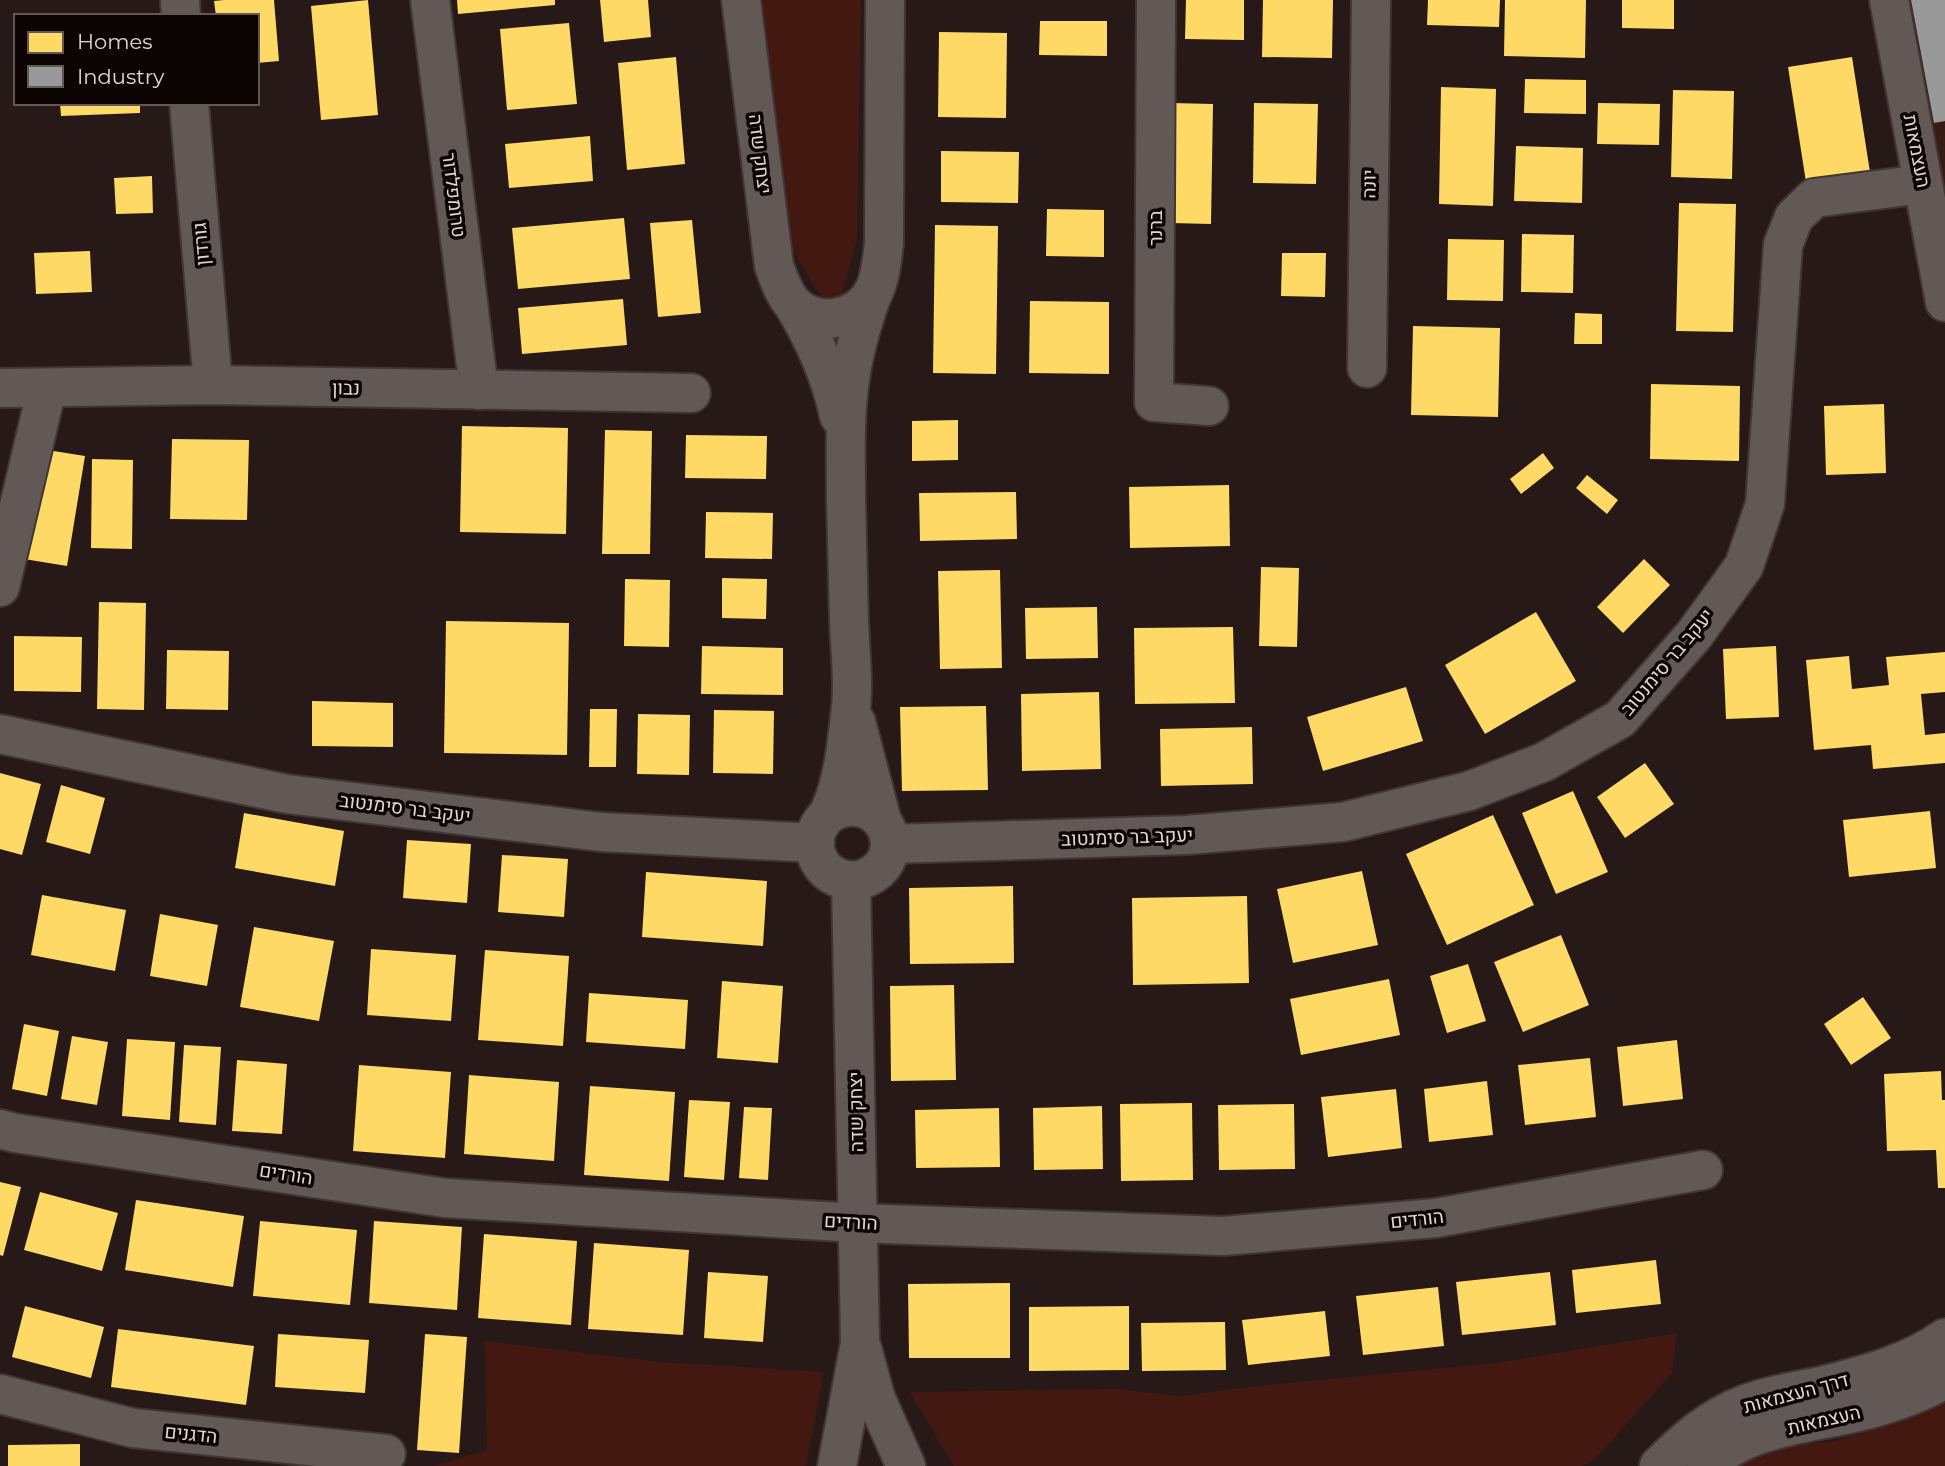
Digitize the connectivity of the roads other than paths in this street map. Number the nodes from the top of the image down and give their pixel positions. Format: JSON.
{"nodes":[{"id":1,"x":430,"y":0,"type":"edge"},
{"id":2,"x":741,"y":0,"type":"edge"},
{"id":3,"x":885,"y":0,"type":"edge"},
{"id":4,"x":1157,"y":0,"type":"edge"},
{"id":5,"x":1371,"y":0,"type":"edge"},
{"id":6,"x":1889,"y":0,"type":"edge"},
{"id":7,"x":189,"y":105,"type":"edge"},
{"id":8,"x":1923,"y":184,"type":"junction"},
{"id":9,"x":873,"y":292,"type":"junction"},
{"id":10,"x":1945,"y":302,"type":"edge"},
{"id":11,"x":793,"y":304,"type":"junction"},
{"id":12,"x":1367,"y":368,"type":"dead end"},
{"id":13,"x":213,"y":385,"type":"junction"},
{"id":14,"x":0,"y":388,"type":"edge"},
{"id":15,"x":47,"y":388,"type":"junction"},
{"id":16,"x":479,"y":390,"type":"junction"},
{"id":17,"x":691,"y":393,"type":"dead end"},
{"id":18,"x":1209,"y":406,"type":"dead end"},
{"id":19,"x":845,"y":446,"type":"junction"},
{"id":20,"x":0,"y":587,"type":"edge"},
{"id":21,"x":851,"y":704,"type":"junction"},
{"id":22,"x":0,"y":733,"type":"edge"},
{"id":23,"x":822,"y":828,"type":"junction"},
{"id":24,"x":886,"y":833,"type":"junction"},
{"id":25,"x":851,"y":881,"type":"junction"},
{"id":26,"x":0,"y":1129,"type":"edge"},
{"id":27,"x":1703,"y":1170,"type":"dead end"},
{"id":28,"x":858,"y":1223,"type":"junction"},
{"id":29,"x":1945,"y":1338,"type":"edge"},
{"id":30,"x":860,"y":1343,"type":"junction"},
{"id":31,"x":1945,"y":1379,"type":"edge"},
{"id":32,"x":0,"y":1394,"type":"edge"},
{"id":33,"x":386,"y":1454,"type":"dead end"},
{"id":34,"x":837,"y":1466,"type":"edge"},
{"id":35,"x":906,"y":1466,"type":"edge"},
{"id":36,"x":1659,"y":1466,"type":"edge"},
{"id":37,"x":1706,"y":1466,"type":"edge"}],
"edges":[{"from":1,"to":16,"type":"street","name":"טרומפלדור"},
{"from":2,"to":11,"type":"street","name":"יצחק שדה"},
{"from":3,"to":9,"type":"street","name":"יצחק שדה"},
{"from":4,"to":18,"type":"street","name":"ברנר"},
{"from":5,"to":12,"type":"street","name":"יונה"},
{"from":6,"to":8,"type":"street","name":"העצמאות"},
{"from":7,"to":13,"type":"street","name":"גורדון"},
{"from":8,"to":10,"type":"street","name":"העצמאות"},
{"from":8,"to":24,"type":"street","name":"יעקב בר סימנטוב"},
{"from":9,"to":11,"type":"street"},
{"from":9,"to":19,"type":"street","name":"יצחק שדה"},
{"from":11,"to":19,"type":"street","name":"יצחק שדה"},
{"from":13,"to":15,"type":"street","name":"נבון"},
{"from":13,"to":16,"type":"street","name":"נבון"},
{"from":14,"to":15,"type":"street","name":"נבון"},
{"from":15,"to":20,"type":"street"},
{"from":16,"to":17,"type":"street","name":"נבון"},
{"from":19,"to":21,"type":"street","name":"יצחק שדה"},
{"from":21,"to":23,"type":"street","name":"יצחק שדה"},
{"from":21,"to":24,"type":"street","name":"יצחק שדה"},
{"from":22,"to":23,"type":"street","name":"יעקב בר סימנטוב"},
{"from":23,"to":24,"type":"street"},
{"from":23,"to":25,"type":"street"},
{"from":24,"to":25,"type":"street"},
{"from":25,"to":28,"type":"street","name":"יצחק שדה"},
{"from":26,"to":28,"type":"street","name":"הורדים"},
{"from":27,"to":28,"type":"street","name":"הורדים"},
{"from":28,"to":30,"type":"street","name":"יצחק שדה"},
{"from":29,"to":36,"type":"street","name":"דרך העצמאות"},
{"from":30,"to":34,"type":"street","name":"יצחק שדה"},
{"from":30,"to":35,"type":"street","name":"יצחק שדה"},
{"from":31,"to":37,"type":"street","name":"העצמאות"},
{"from":32,"to":33,"type":"street","name":"הדגנים"}]}
